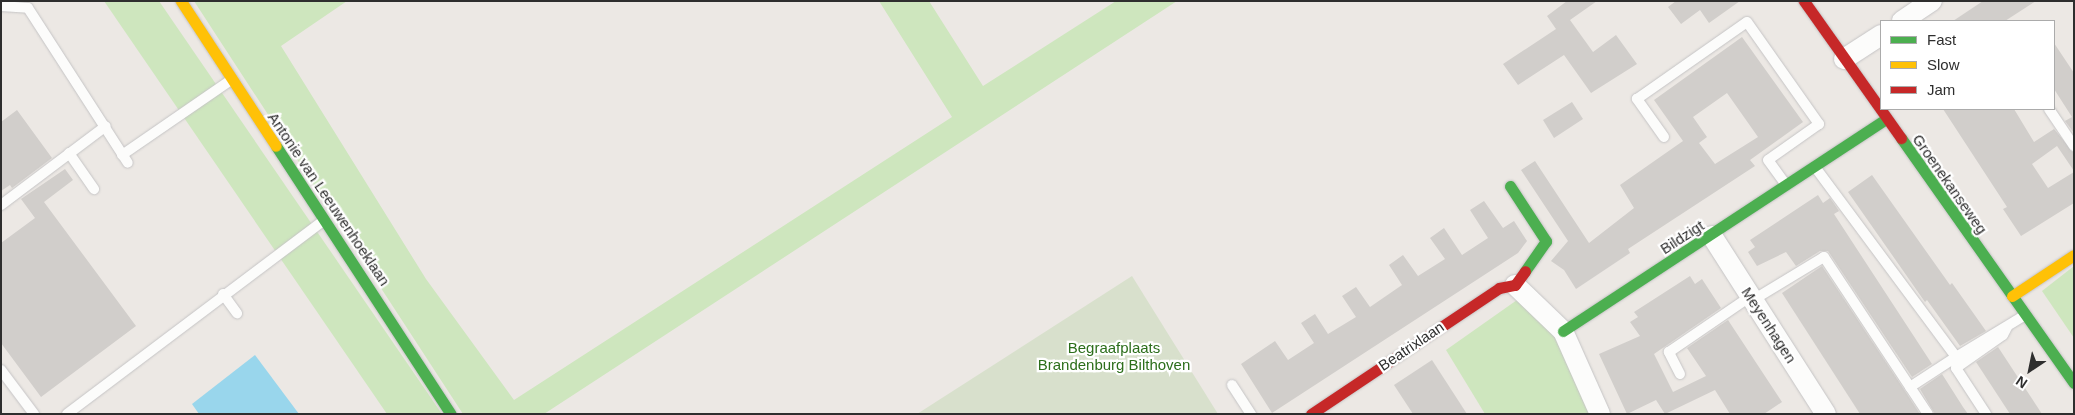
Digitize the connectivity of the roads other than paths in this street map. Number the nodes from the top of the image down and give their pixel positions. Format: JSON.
{"nodes":[{"id":1,"x":181,"y":1,"type":"edge"},
{"id":2,"x":1804,"y":1,"type":"edge"},
{"id":3,"x":1932,"y":1,"type":"edge"},
{"id":4,"x":1,"y":6,"type":"edge"},
{"id":5,"x":1904,"y":20,"type":"edge"},
{"id":6,"x":1880,"y":36,"type":"edge"},
{"id":7,"x":1844,"y":59,"type":"junction"},
{"id":8,"x":231,"y":80,"type":"junction"},
{"id":9,"x":2050,"y":110,"type":"edge"},
{"id":10,"x":1886,"y":119,"type":"junction"},
{"id":11,"x":106,"y":126,"type":"junction"},
{"id":12,"x":1664,"y":137,"type":"dead end"},
{"id":13,"x":2074,"y":146,"type":"edge"},
{"id":14,"x":68,"y":153,"type":"junction"},
{"id":15,"x":1815,"y":166,"type":"junction"},
{"id":16,"x":1510,"y":186,"type":"dead end"},
{"id":17,"x":1786,"y":186,"type":"junction"},
{"id":18,"x":94,"y":189,"type":"dead end"},
{"id":19,"x":1,"y":205,"type":"edge"},
{"id":20,"x":324,"y":221,"type":"junction"},
{"id":21,"x":1712,"y":236,"type":"junction"},
{"id":22,"x":2074,"y":255,"type":"edge"},
{"id":23,"x":1515,"y":286,"type":"junction"},
{"id":24,"x":223,"y":294,"type":"junction"},
{"id":25,"x":2012,"y":296,"type":"junction"},
{"id":26,"x":1752,"y":298,"type":"junction"},
{"id":27,"x":237,"y":313,"type":"dead end"},
{"id":28,"x":2025,"y":315,"type":"junction"},
{"id":29,"x":2007,"y":327,"type":"junction"},
{"id":30,"x":1563,"y":331,"type":"junction"},
{"id":31,"x":1956,"y":357,"type":"junction"},
{"id":32,"x":1,"y":370,"type":"edge"},
{"id":33,"x":1680,"y":374,"type":"dead end"},
{"id":34,"x":2074,"y":383,"type":"edge"},
{"id":35,"x":1232,"y":385,"type":"dead end"},
{"id":36,"x":1910,"y":387,"type":"junction"},
{"id":37,"x":1310,"y":413,"type":"edge"},
{"id":38,"x":34,"y":414,"type":"edge"},
{"id":39,"x":68,"y":414,"type":"edge"},
{"id":40,"x":452,"y":414,"type":"edge"},
{"id":41,"x":1251,"y":414,"type":"edge"},
{"id":42,"x":1600,"y":414,"type":"edge"},
{"id":43,"x":1826,"y":414,"type":"edge"},
{"id":44,"x":1928,"y":414,"type":"edge"},
{"id":45,"x":1986,"y":414,"type":"edge"}],
"edges":[{"from":1,"to":8,"type":"street","name":"Antonie van Leeuwenhoeklaan"},
{"from":2,"to":7,"type":"street","name":"Groenekanseweg"},
{"from":3,"to":5,"type":"street"},
{"from":4,"to":11,"type":"lane"},
{"from":6,"to":7,"type":"street"},
{"from":7,"to":10,"type":"street","name":"Groenekanseweg"},
{"from":8,"to":11,"type":"lane"},
{"from":8,"to":20,"type":"street","name":"Antonie van Leeuwenhoeklaan"},
{"from":9,"to":13,"type":"lane"},
{"from":10,"to":15,"type":"street","name":"Bildzigt"},
{"from":10,"to":25,"type":"street","name":"Groenekanseweg"},
{"from":11,"to":14,"type":"lane"},
{"from":12,"to":17,"type":"lane"},
{"from":14,"to":18,"type":"lane"},
{"from":14,"to":19,"type":"lane"},
{"from":15,"to":17,"type":"street","name":"Bildzigt"},
{"from":15,"to":31,"type":"lane"},
{"from":16,"to":23,"type":"street"},
{"from":17,"to":21,"type":"street","name":"Bildzigt"},
{"from":20,"to":24,"type":"lane"},
{"from":20,"to":40,"type":"street","name":"Antonie van Leeuwenhoeklaan"},
{"from":21,"to":26,"type":"street","name":"Meyenhagen"},
{"from":21,"to":30,"type":"street","name":"Bildzigt"},
{"from":22,"to":25,"type":"street"},
{"from":23,"to":30,"type":"street"},
{"from":23,"to":37,"type":"street","name":"Beatrixlaan"},
{"from":24,"to":27,"type":"lane"},
{"from":24,"to":39,"type":"lane"},
{"from":25,"to":28,"type":"street","name":"Groenekanseweg"},
{"from":26,"to":33,"type":"lane"},
{"from":26,"to":36,"type":"lane"},
{"from":26,"to":43,"type":"street","name":"Meyenhagen"},
{"from":28,"to":29,"type":"lane"},
{"from":28,"to":34,"type":"street","name":"Groenekanseweg"},
{"from":29,"to":31,"type":"lane"},
{"from":29,"to":45,"type":"lane"},
{"from":30,"to":42,"type":"street"},
{"from":31,"to":36,"type":"lane"},
{"from":32,"to":38,"type":"lane"},
{"from":35,"to":41,"type":"lane"},
{"from":36,"to":44,"type":"lane"}]}
